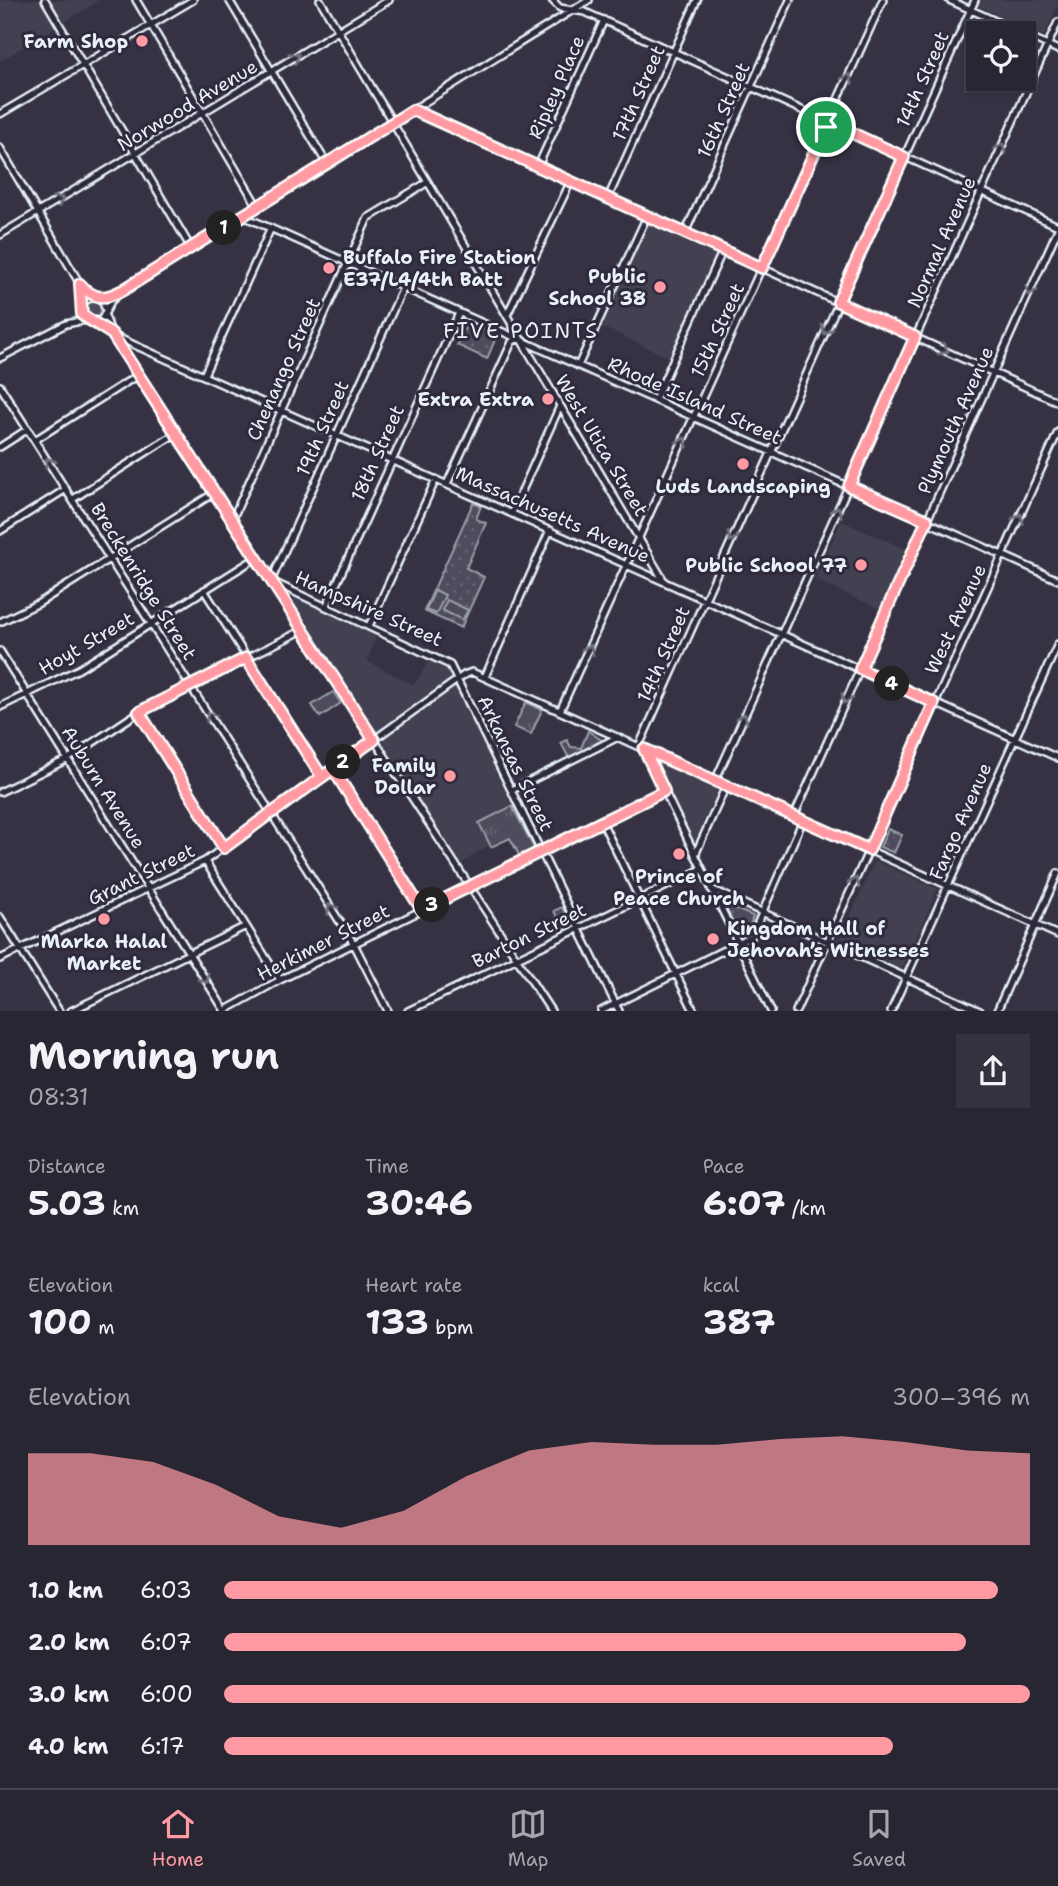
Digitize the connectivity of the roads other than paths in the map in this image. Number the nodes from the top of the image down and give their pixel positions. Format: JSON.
{"nodes":[{"id":1,"x":45,"y":0,"type":"edge"},
{"id":2,"x":136,"y":0,"type":"edge"},
{"id":3,"x":193,"y":0,"type":"edge"},
{"id":4,"x":229,"y":0,"type":"edge"},
{"id":5,"x":320,"y":0,"type":"edge"},
{"id":6,"x":390,"y":0,"type":"edge"},
{"id":7,"x":552,"y":0,"type":"edge"},
{"id":8,"x":589,"y":0,"type":"edge"},
{"id":9,"x":697,"y":0,"type":"edge"},
{"id":10,"x":790,"y":0,"type":"edge"},
{"id":11,"x":883,"y":0,"type":"edge"},
{"id":12,"x":949,"y":0,"type":"edge"},
{"id":13,"x":975,"y":0,"type":"edge"},
{"id":14,"x":971,"y":10,"type":"junction"},
{"id":15,"x":570,"y":11,"type":"junction"},
{"id":16,"x":604,"y":20,"type":"junction"},
{"id":17,"x":995,"y":21,"type":"edge"},
{"id":18,"x":1058,"y":22,"type":"edge"},
{"id":19,"x":151,"y":25,"type":"junction"},
{"id":20,"x":339,"y":31,"type":"junction"},
{"id":21,"x":1036,"y":40,"type":"edge"},
{"id":22,"x":1047,"y":45,"type":"junction"},
{"id":23,"x":1058,"y":50,"type":"edge"},
{"id":24,"x":674,"y":52,"type":"junction"},
{"id":25,"x":83,"y":64,"type":"junction"},
{"id":26,"x":272,"y":71,"type":"junction"},
{"id":27,"x":751,"y":87,"type":"junction"},
{"id":28,"x":413,"y":110,"type":"junction"},
{"id":29,"x":203,"y":113,"type":"junction"},
{"id":30,"x":0,"y":114,"type":"edge"},
{"id":31,"x":828,"y":122,"type":"junction"},
{"id":32,"x":393,"y":123,"type":"junction"},
{"id":33,"x":0,"y":148,"type":"edge"},
{"id":34,"x":135,"y":155,"type":"junction"},
{"id":35,"x":904,"y":157,"type":"junction"},
{"id":36,"x":327,"y":164,"type":"junction"},
{"id":37,"x":538,"y":166,"type":"junction"},
{"id":38,"x":571,"y":181,"type":"junction"},
{"id":39,"x":428,"y":182,"type":"junction"},
{"id":40,"x":982,"y":191,"type":"junction"},
{"id":41,"x":608,"y":198,"type":"junction"},
{"id":42,"x":258,"y":207,"type":"junction"},
{"id":43,"x":38,"y":213,"type":"junction"},
{"id":44,"x":243,"y":216,"type":"junction"},
{"id":45,"x":647,"y":216,"type":"junction"},
{"id":46,"x":1058,"y":227,"type":"edge"},
{"id":47,"x":271,"y":228,"type":"junction"},
{"id":48,"x":685,"y":233,"type":"junction"},
{"id":49,"x":0,"y":235,"type":"edge"},
{"id":50,"x":191,"y":248,"type":"junction"},
{"id":51,"x":723,"y":250,"type":"junction"},
{"id":52,"x":348,"y":263,"type":"junction"},
{"id":53,"x":762,"y":268,"type":"junction"},
{"id":54,"x":80,"y":284,"type":"junction"},
{"id":55,"x":403,"y":288,"type":"junction"},
{"id":56,"x":123,"y":290,"type":"junction"},
{"id":57,"x":96,"y":298,"type":"junction"},
{"id":58,"x":83,"y":302,"type":"junction"},
{"id":59,"x":838,"y":302,"type":"junction"},
{"id":60,"x":81,"y":310,"type":"junction"},
{"id":61,"x":105,"y":313,"type":"junction"},
{"id":62,"x":459,"y":313,"type":"junction"},
{"id":63,"x":507,"y":315,"type":"junction"},
{"id":64,"x":86,"y":320,"type":"junction"},
{"id":65,"x":94,"y":323,"type":"junction"},
{"id":66,"x":65,"y":324,"type":"junction"},
{"id":67,"x":112,"y":334,"type":"junction"},
{"id":68,"x":519,"y":337,"type":"junction"},
{"id":69,"x":915,"y":337,"type":"junction"},
{"id":70,"x":0,"y":358,"type":"edge"},
{"id":71,"x":578,"y":366,"type":"junction"},
{"id":72,"x":993,"y":372,"type":"junction"},
{"id":73,"x":138,"y":375,"type":"junction"},
{"id":74,"x":204,"y":375,"type":"junction"},
{"id":75,"x":0,"y":386,"type":"edge"},
{"id":76,"x":655,"y":400,"type":"junction"},
{"id":77,"x":1058,"y":402,"type":"edge"},
{"id":78,"x":560,"y":406,"type":"junction"},
{"id":79,"x":282,"y":410,"type":"junction"},
{"id":80,"x":694,"y":417,"type":"junction"},
{"id":81,"x":28,"y":429,"type":"junction"},
{"id":82,"x":1058,"y":432,"type":"edge"},
{"id":83,"x":175,"y":434,"type":"junction"},
{"id":84,"x":337,"y":434,"type":"junction"},
{"id":85,"x":35,"y":440,"type":"junction"},
{"id":86,"x":0,"y":447,"type":"edge"},
{"id":87,"x":771,"y":451,"type":"junction"},
{"id":88,"x":392,"y":459,"type":"junction"},
{"id":89,"x":436,"y":479,"type":"junction"},
{"id":90,"x":447,"y":484,"type":"junction"},
{"id":91,"x":849,"y":486,"type":"junction"},
{"id":92,"x":66,"y":489,"type":"junction"},
{"id":93,"x":214,"y":494,"type":"junction"},
{"id":94,"x":72,"y":499,"type":"junction"},
{"id":95,"x":512,"y":513,"type":"junction"},
{"id":96,"x":232,"y":520,"type":"junction"},
{"id":97,"x":927,"y":520,"type":"junction"},
{"id":98,"x":550,"y":530,"type":"junction"},
{"id":99,"x":0,"y":531,"type":"edge"},
{"id":100,"x":639,"y":539,"type":"junction"},
{"id":101,"x":1002,"y":554,"type":"junction"},
{"id":102,"x":256,"y":558,"type":"junction"},
{"id":103,"x":109,"y":559,"type":"junction"},
{"id":104,"x":628,"y":565,"type":"junction"},
{"id":105,"x":1058,"y":580,"type":"edge"},
{"id":106,"x":271,"y":581,"type":"junction"},
{"id":107,"x":664,"y":581,"type":"junction"},
{"id":108,"x":204,"y":590,"type":"junction"},
{"id":109,"x":704,"y":599,"type":"junction"},
{"id":110,"x":326,"y":607,"type":"junction"},
{"id":111,"x":0,"y":622,"type":"edge"},
{"id":112,"x":152,"y":624,"type":"junction"},
{"id":113,"x":369,"y":626,"type":"junction"},
{"id":114,"x":303,"y":630,"type":"junction"},
{"id":115,"x":781,"y":634,"type":"junction"},
{"id":116,"x":1058,"y":644,"type":"edge"},
{"id":117,"x":0,"y":651,"type":"edge"},
{"id":118,"x":246,"y":658,"type":"junction"},
{"id":119,"x":860,"y":669,"type":"junction"},
{"id":120,"x":485,"y":677,"type":"junction"},
{"id":121,"x":458,"y":680,"type":"junction"},
{"id":122,"x":191,"y":685,"type":"junction"},
{"id":123,"x":27,"y":694,"type":"junction"},
{"id":124,"x":934,"y":703,"type":"junction"},
{"id":125,"x":0,"y":707,"type":"edge"},
{"id":126,"x":561,"y":711,"type":"junction"},
{"id":127,"x":139,"y":712,"type":"junction"},
{"id":128,"x":618,"y":737,"type":"junction"},
{"id":129,"x":1014,"y":737,"type":"junction"},
{"id":130,"x":374,"y":740,"type":"junction"},
{"id":131,"x":641,"y":747,"type":"junction"},
{"id":132,"x":1058,"y":758,"type":"edge"},
{"id":133,"x":68,"y":759,"type":"junction"},
{"id":134,"x":333,"y":769,"type":"junction"},
{"id":135,"x":322,"y":777,"type":"junction"},
{"id":136,"x":715,"y":781,"type":"junction"},
{"id":137,"x":726,"y":786,"type":"junction"},
{"id":138,"x":512,"y":790,"type":"junction"},
{"id":139,"x":664,"y":791,"type":"junction"},
{"id":140,"x":0,"y":792,"type":"edge"},
{"id":141,"x":271,"y":813,"type":"junction"},
{"id":142,"x":794,"y":816,"type":"junction"},
{"id":143,"x":803,"y":820,"type":"junction"},
{"id":144,"x":602,"y":822,"type":"junction"},
{"id":145,"x":224,"y":848,"type":"junction"},
{"id":146,"x":869,"y":850,"type":"junction"},
{"id":147,"x":542,"y":852,"type":"junction"},
{"id":148,"x":695,"y":855,"type":"junction"},
{"id":149,"x":205,"y":862,"type":"junction"},
{"id":150,"x":702,"y":869,"type":"junction"},
{"id":151,"x":1058,"y":873,"type":"edge"},
{"id":152,"x":948,"y":886,"type":"junction"},
{"id":153,"x":470,"y":887,"type":"junction"},
{"id":154,"x":149,"y":888,"type":"junction"},
{"id":155,"x":711,"y":889,"type":"junction"},
{"id":156,"x":639,"y":899,"type":"junction"},
{"id":157,"x":422,"y":910,"type":"junction"},
{"id":158,"x":763,"y":912,"type":"junction"},
{"id":159,"x":0,"y":918,"type":"edge"},
{"id":160,"x":1036,"y":925,"type":"junction"},
{"id":161,"x":246,"y":926,"type":"junction"},
{"id":162,"x":579,"y":928,"type":"junction"},
{"id":163,"x":1058,"y":935,"type":"edge"},
{"id":164,"x":828,"y":942,"type":"junction"},
{"id":165,"x":354,"y":944,"type":"junction"},
{"id":166,"x":738,"y":944,"type":"junction"},
{"id":167,"x":20,"y":950,"type":"junction"},
{"id":168,"x":189,"y":954,"type":"junction"},
{"id":169,"x":517,"y":958,"type":"junction"},
{"id":170,"x":0,"y":959,"type":"edge"},
{"id":171,"x":676,"y":974,"type":"junction"},
{"id":172,"x":905,"y":978,"type":"junction"},
{"id":173,"x":279,"y":979,"type":"junction"},
{"id":174,"x":615,"y":1004,"type":"junction"},
{"id":175,"x":59,"y":1011,"type":"edge"},
{"id":176,"x":71,"y":1011,"type":"edge"},
{"id":177,"x":225,"y":1011,"type":"edge"},
{"id":178,"x":388,"y":1011,"type":"edge"},
{"id":179,"x":408,"y":1011,"type":"edge"},
{"id":180,"x":551,"y":1011,"type":"edge"},
{"id":181,"x":601,"y":1011,"type":"edge"},
{"id":182,"x":619,"y":1011,"type":"edge"},
{"id":183,"x":694,"y":1011,"type":"edge"},
{"id":184,"x":771,"y":1011,"type":"edge"},
{"id":185,"x":796,"y":1011,"type":"edge"},
{"id":186,"x":891,"y":1011,"type":"edge"},
{"id":187,"x":981,"y":1011,"type":"edge"},
{"id":188,"x":997,"y":1011,"type":"edge"}],
"edges":[{"from":1,"to":25,"type":"street"},
{"from":2,"to":19,"type":"street"},
{"from":3,"to":19,"type":"street"},
{"from":4,"to":26,"type":"street"},
{"from":5,"to":20,"type":"street","name":"West Utica Street"},
{"from":6,"to":20,"type":"street","name":"Norwood Avenue"},
{"from":7,"to":15,"type":"street"},
{"from":8,"to":15,"type":"street"},
{"from":9,"to":24,"type":"street","name":"17th Street"},
{"from":10,"to":27,"type":"street","name":"16th Street"},
{"from":31,"to":11,"type":"street","name":"15th Street","one_way":true},
{"from":12,"to":14,"type":"street"},
{"from":13,"to":14,"type":"street","name":"14th Street"},
{"from":14,"to":17,"type":"street"},
{"from":14,"to":35,"type":"street","name":"14th Street"},
{"from":15,"to":16,"type":"street"},
{"from":15,"to":28,"type":"street"},
{"from":16,"to":24,"type":"street"},
{"from":16,"to":37,"type":"street","name":"Ripley Place"},
{"from":18,"to":22,"type":"street","name":"Normal Avenue"},
{"from":19,"to":25,"type":"street"},
{"from":19,"to":29,"type":"street"},
{"from":26,"to":20,"type":"street","name":"Norwood Avenue","one_way":true},
{"from":20,"to":32,"type":"street","name":"West Utica Street"},
{"from":21,"to":22,"type":"street"},
{"from":22,"to":23,"type":"street"},
{"from":40,"to":22,"type":"street","name":"Normal Avenue","one_way":true},
{"from":24,"to":27,"type":"street"},
{"from":24,"to":41,"type":"street","name":"17th Street"},
{"from":25,"to":30,"type":"street"},
{"from":25,"to":34,"type":"street"},
{"from":26,"to":29,"type":"street","name":"Norwood Avenue"},
{"from":26,"to":36,"type":"street"},
{"from":27,"to":31,"type":"street"},
{"from":27,"to":48,"type":"street","name":"16th Street"},
{"from":28,"to":32,"type":"street"},
{"from":28,"to":37,"type":"street"},
{"from":29,"to":34,"type":"street","name":"Norwood Avenue"},
{"from":29,"to":42,"type":"street"},
{"from":31,"to":35,"type":"street"},
{"from":31,"to":53,"type":"street","name":"15th Street"},
{"from":32,"to":36,"type":"street"},
{"from":32,"to":39,"type":"street","name":"West Utica Street"},
{"from":33,"to":43,"type":"street"},
{"from":43,"to":34,"type":"street","name":"Norwood Avenue","one_way":true},
{"from":34,"to":50,"type":"street"},
{"from":35,"to":40,"type":"street"},
{"from":35,"to":59,"type":"street","name":"14th Street"},
{"from":36,"to":42,"type":"street"},
{"from":37,"to":38,"type":"street"},
{"from":38,"to":41,"type":"street"},
{"from":38,"to":63,"type":"street"},
{"from":39,"to":52,"type":"street","name":"Chenango Street"},
{"from":39,"to":63,"type":"street","name":"West Utica Street"},
{"from":40,"to":46,"type":"street"},
{"from":40,"to":69,"type":"street","name":"Normal Avenue"},
{"from":41,"to":45,"type":"street"},
{"from":42,"to":44,"type":"street"},
{"from":43,"to":49,"type":"street","name":"Norwood Avenue"},
{"from":43,"to":54,"type":"street"},
{"from":44,"to":47,"type":"street","name":"Rhode Island Street"},
{"from":44,"to":50,"type":"street"},
{"from":45,"to":48,"type":"street"},
{"from":45,"to":71,"type":"street"},
{"from":46,"to":72,"type":"street","name":"Plymouth Avenue","one_way":true},
{"from":47,"to":52,"type":"street","name":"Rhode Island Street"},
{"from":47,"to":74,"type":"street"},
{"from":48,"to":51,"type":"street"},
{"from":50,"to":56,"type":"street"},
{"from":51,"to":53,"type":"street"},
{"from":51,"to":76,"type":"street"},
{"from":52,"to":55,"type":"street","name":"Rhode Island Street"},
{"from":52,"to":79,"type":"street","name":"Chenango Street"},
{"from":53,"to":59,"type":"street"},
{"from":53,"to":80,"type":"street","name":"15th Street"},
{"from":54,"to":57,"type":"street"},
{"from":54,"to":58,"type":"street"},
{"from":55,"to":62,"type":"street","name":"Rhode Island Street"},
{"from":55,"to":84,"type":"street","name":"19th Street"},
{"from":56,"to":57,"type":"street"},
{"from":56,"to":61,"type":"street"},
{"from":57,"to":58,"type":"street"},
{"from":57,"to":61,"type":"street"},
{"from":58,"to":60,"type":"street"},
{"from":59,"to":69,"type":"street"},
{"from":59,"to":87,"type":"street","name":"14th Street","one_way":true},
{"from":60,"to":64,"type":"street"},
{"from":60,"to":66,"type":"street"},
{"from":61,"to":65,"type":"street"},
{"from":61,"to":67,"type":"street"},
{"from":62,"to":68,"type":"street","name":"Rhode Island Street"},
{"from":62,"to":88,"type":"street","name":"18th Street"},
{"from":63,"to":68,"type":"street","name":"West Utica Street"},
{"from":64,"to":65,"type":"street"},
{"from":64,"to":66,"type":"street"},
{"from":65,"to":67,"type":"street","name":"Massachusetts Avenue"},
{"from":66,"to":70,"type":"street"},
{"from":67,"to":73,"type":"street"},
{"from":67,"to":74,"type":"street","name":"Massachusetts Avenue"},
{"from":68,"to":71,"type":"street","name":"Rhode Island Street"},
{"from":68,"to":78,"type":"street","name":"West Utica Street"},
{"from":68,"to":90,"type":"street"},
{"from":69,"to":72,"type":"street","one_way":true},
{"from":69,"to":91,"type":"street","name":"Normal Avenue"},
{"from":71,"to":76,"type":"street","name":"Rhode Island Street"},
{"from":72,"to":77,"type":"street"},
{"from":72,"to":97,"type":"street","name":"Plymouth Avenue"},
{"from":73,"to":83,"type":"street"},
{"from":73,"to":85,"type":"street"},
{"from":74,"to":79,"type":"street","name":"Massachusetts Avenue"},
{"from":75,"to":81,"type":"street","name":"Breckenridge Street"},
{"from":76,"to":80,"type":"street","name":"Rhode Island Street"},
{"from":78,"to":95,"type":"street"},
{"from":78,"to":100,"type":"street","name":"West Utica Street"},
{"from":79,"to":84,"type":"street","name":"Massachusetts Avenue"},
{"from":79,"to":96,"type":"street","name":"Chenango Street"},
{"from":80,"to":87,"type":"street","name":"Rhode Island Street"},
{"from":100,"to":80,"type":"street","name":"15th Street","one_way":true},
{"from":81,"to":85,"type":"street","name":"Breckenridge Street"},
{"from":81,"to":86,"type":"street"},
{"from":101,"to":82,"type":"street","name":"West Avenue","one_way":true},
{"from":83,"to":93,"type":"street"},
{"from":83,"to":94,"type":"street"},
{"from":84,"to":88,"type":"street","name":"Massachusetts Avenue"},
{"from":84,"to":106,"type":"street","name":"19th Street"},
{"from":92,"to":85,"type":"street","name":"Breckenridge Street","one_way":true},
{"from":87,"to":91,"type":"street","name":"Rhode Island Street"},
{"from":87,"to":109,"type":"street","name":"14th Street","one_way":true},
{"from":88,"to":89,"type":"street","name":"Massachusetts Avenue"},
{"from":88,"to":110,"type":"street","name":"18th Street"},
{"from":89,"to":90,"type":"street","name":"Massachusetts Avenue"},
{"from":89,"to":113,"type":"street"},
{"from":90,"to":95,"type":"street","name":"Massachusetts Avenue"},
{"from":91,"to":97,"type":"street","name":"Rhode Island Street"},
{"from":115,"to":91,"type":"street","name":"Normal Avenue","one_way":true},
{"from":92,"to":94,"type":"street","name":"Breckenridge Street"},
{"from":92,"to":99,"type":"street"},
{"from":93,"to":96,"type":"street"},
{"from":93,"to":103,"type":"street"},
{"from":94,"to":103,"type":"street","name":"Breckenridge Street"},
{"from":95,"to":98,"type":"street","name":"Massachusetts Avenue"},
{"from":96,"to":102,"type":"street"},
{"from":97,"to":101,"type":"street","name":"Rhode Island Street"},
{"from":97,"to":119,"type":"street","name":"Plymouth Avenue"},
{"from":98,"to":104,"type":"street","name":"Massachusetts Avenue"},
{"from":98,"to":120,"type":"street"},
{"from":100,"to":104,"type":"street","name":"15th Street"},
{"from":100,"to":107,"type":"street","name":"West Utica Street"},
{"from":101,"to":105,"type":"street","name":"Rhode Island Street"},
{"from":101,"to":124,"type":"street","name":"West Avenue"},
{"from":102,"to":106,"type":"street"},
{"from":102,"to":108,"type":"street","name":"Hoyt Street"},
{"from":103,"to":111,"type":"street"},
{"from":103,"to":112,"type":"street","name":"Breckenridge Street"},
{"from":104,"to":107,"type":"street","name":"Massachusetts Avenue"},
{"from":126,"to":104,"type":"street","name":"15th Street","one_way":true},
{"from":106,"to":110,"type":"street","name":"Hampshire Street"},
{"from":106,"to":114,"type":"street"},
{"from":107,"to":109,"type":"street","name":"Massachusetts Avenue"},
{"from":108,"to":112,"type":"street","name":"Hoyt Street"},
{"from":108,"to":118,"type":"street"},
{"from":109,"to":115,"type":"street","name":"Massachusetts Avenue"},
{"from":109,"to":131,"type":"street","name":"14th Street"},
{"from":110,"to":113,"type":"street","name":"Hampshire Street"},
{"from":112,"to":122,"type":"street","name":"Breckenridge Street"},
{"from":112,"to":123,"type":"street","name":"Hoyt Street"},
{"from":113,"to":121,"type":"street","name":"Hampshire Street"},
{"from":114,"to":118,"type":"street"},
{"from":114,"to":130,"type":"street"},
{"from":115,"to":119,"type":"street","name":"Massachusetts Avenue"},
{"from":136,"to":115,"type":"street","name":"Normal Avenue","one_way":true},
{"from":116,"to":129,"type":"street","name":"Fargo Avenue"},
{"from":117,"to":123,"type":"street","name":"Auburn Avenue"},
{"from":118,"to":122,"type":"street"},
{"from":118,"to":135,"type":"street"},
{"from":119,"to":124,"type":"street","name":"Massachusetts Avenue"},
{"from":119,"to":142,"type":"street","name":"Plymouth Avenue","one_way":true},
{"from":120,"to":121,"type":"street"},
{"from":120,"to":126,"type":"street"},
{"from":121,"to":130,"type":"street","name":"Grant Street"},
{"from":121,"to":138,"type":"street","name":"Arkansas Street"},
{"from":122,"to":127,"type":"street"},
{"from":141,"to":122,"type":"street","name":"Breckenridge Street","one_way":true},
{"from":123,"to":125,"type":"street","name":"Hoyt Street"},
{"from":123,"to":133,"type":"street","name":"Auburn Avenue"},
{"from":124,"to":129,"type":"street","name":"Massachusetts Avenue"},
{"from":124,"to":146,"type":"street","name":"West Avenue"},
{"from":126,"to":128,"type":"street"},
{"from":127,"to":133,"type":"street"},
{"from":127,"to":145,"type":"street"},
{"from":128,"to":131,"type":"street"},
{"from":128,"to":138,"type":"street"},
{"from":129,"to":132,"type":"street","name":"Massachusetts Avenue"},
{"from":129,"to":152,"type":"street","name":"Fargo Avenue"},
{"from":130,"to":134,"type":"street","name":"Grant Street"},
{"from":130,"to":153,"type":"street"},
{"from":131,"to":136,"type":"street"},
{"from":131,"to":139,"type":"street"},
{"from":133,"to":140,"type":"street"},
{"from":133,"to":154,"type":"street","name":"Auburn Avenue"},
{"from":134,"to":135,"type":"street","name":"Grant Street"},
{"from":134,"to":157,"type":"street"},
{"from":135,"to":141,"type":"street","name":"Grant Street"},
{"from":136,"to":137,"type":"street"},
{"from":137,"to":142,"type":"street"},
{"from":137,"to":148,"type":"street"},
{"from":138,"to":147,"type":"street","name":"Arkansas Street"},
{"from":139,"to":144,"type":"street","name":"Herkimer Street"},
{"from":139,"to":148,"type":"street"},
{"from":141,"to":145,"type":"street","name":"Grant Street"},
{"from":165,"to":141,"type":"street","name":"Breckenridge Street","one_way":true},
{"from":142,"to":143,"type":"street"},
{"from":143,"to":146,"type":"street"},
{"from":143,"to":158,"type":"street"},
{"from":144,"to":147,"type":"street","name":"Herkimer Street"},
{"from":144,"to":156,"type":"street"},
{"from":145,"to":149,"type":"street","name":"Grant Street"},
{"from":146,"to":152,"type":"street"},
{"from":164,"to":146,"type":"street","name":"West Avenue","one_way":true},
{"from":147,"to":153,"type":"street","name":"Herkimer Street"},
{"from":147,"to":162,"type":"street","name":"Arkansas Street"},
{"from":148,"to":150,"type":"street"},
{"from":149,"to":154,"type":"street","name":"Grant Street"},
{"from":149,"to":161,"type":"street"},
{"from":150,"to":155,"type":"street"},
{"from":150,"to":156,"type":"street","name":"Barton Street"},
{"from":151,"to":160,"type":"street"},
{"from":152,"to":160,"type":"street"},
{"from":152,"to":172,"type":"street","name":"Fargo Avenue"},
{"from":153,"to":157,"type":"street","name":"Herkimer Street"},
{"from":153,"to":169,"type":"street"},
{"from":154,"to":167,"type":"street","name":"Grant Street"},
{"from":154,"to":168,"type":"street","name":"Auburn Avenue"},
{"from":155,"to":158,"type":"street"},
{"from":155,"to":166,"type":"street"},
{"from":156,"to":162,"type":"street","name":"Barton Street"},
{"from":156,"to":171,"type":"street"},
{"from":157,"to":165,"type":"street","name":"Herkimer Street"},
{"from":158,"to":164,"type":"street"},
{"from":158,"to":166,"type":"street"},
{"from":159,"to":167,"type":"street"},
{"from":160,"to":163,"type":"street"},
{"from":160,"to":188,"type":"street"},
{"from":161,"to":168,"type":"street"},
{"from":161,"to":173,"type":"street"},
{"from":162,"to":169,"type":"street","name":"Barton Street"},
{"from":162,"to":174,"type":"street","name":"Arkansas Street"},
{"from":164,"to":172,"type":"street"},
{"from":164,"to":185,"type":"street","name":"West Avenue"},
{"from":165,"to":173,"type":"street","name":"Herkimer Street"},
{"from":165,"to":178,"type":"street","name":"Breckenridge Street"},
{"from":166,"to":171,"type":"street"},
{"from":166,"to":184,"type":"street"},
{"from":167,"to":170,"type":"street","name":"Grant Street"},
{"from":167,"to":175,"type":"street"},
{"from":168,"to":176,"type":"street"},
{"from":168,"to":177,"type":"street","name":"Auburn Avenue","one_way":true},
{"from":169,"to":179,"type":"street","name":"Barton Street"},
{"from":169,"to":180,"type":"street"},
{"from":171,"to":174,"type":"street"},
{"from":171,"to":183,"type":"street"},
{"from":172,"to":186,"type":"street","name":"Fargo Avenue"},
{"from":172,"to":187,"type":"street"},
{"from":173,"to":177,"type":"street","name":"Herkimer Street"},
{"from":174,"to":181,"type":"street"},
{"from":174,"to":182,"type":"street","name":"Arkansas Street"}]}
